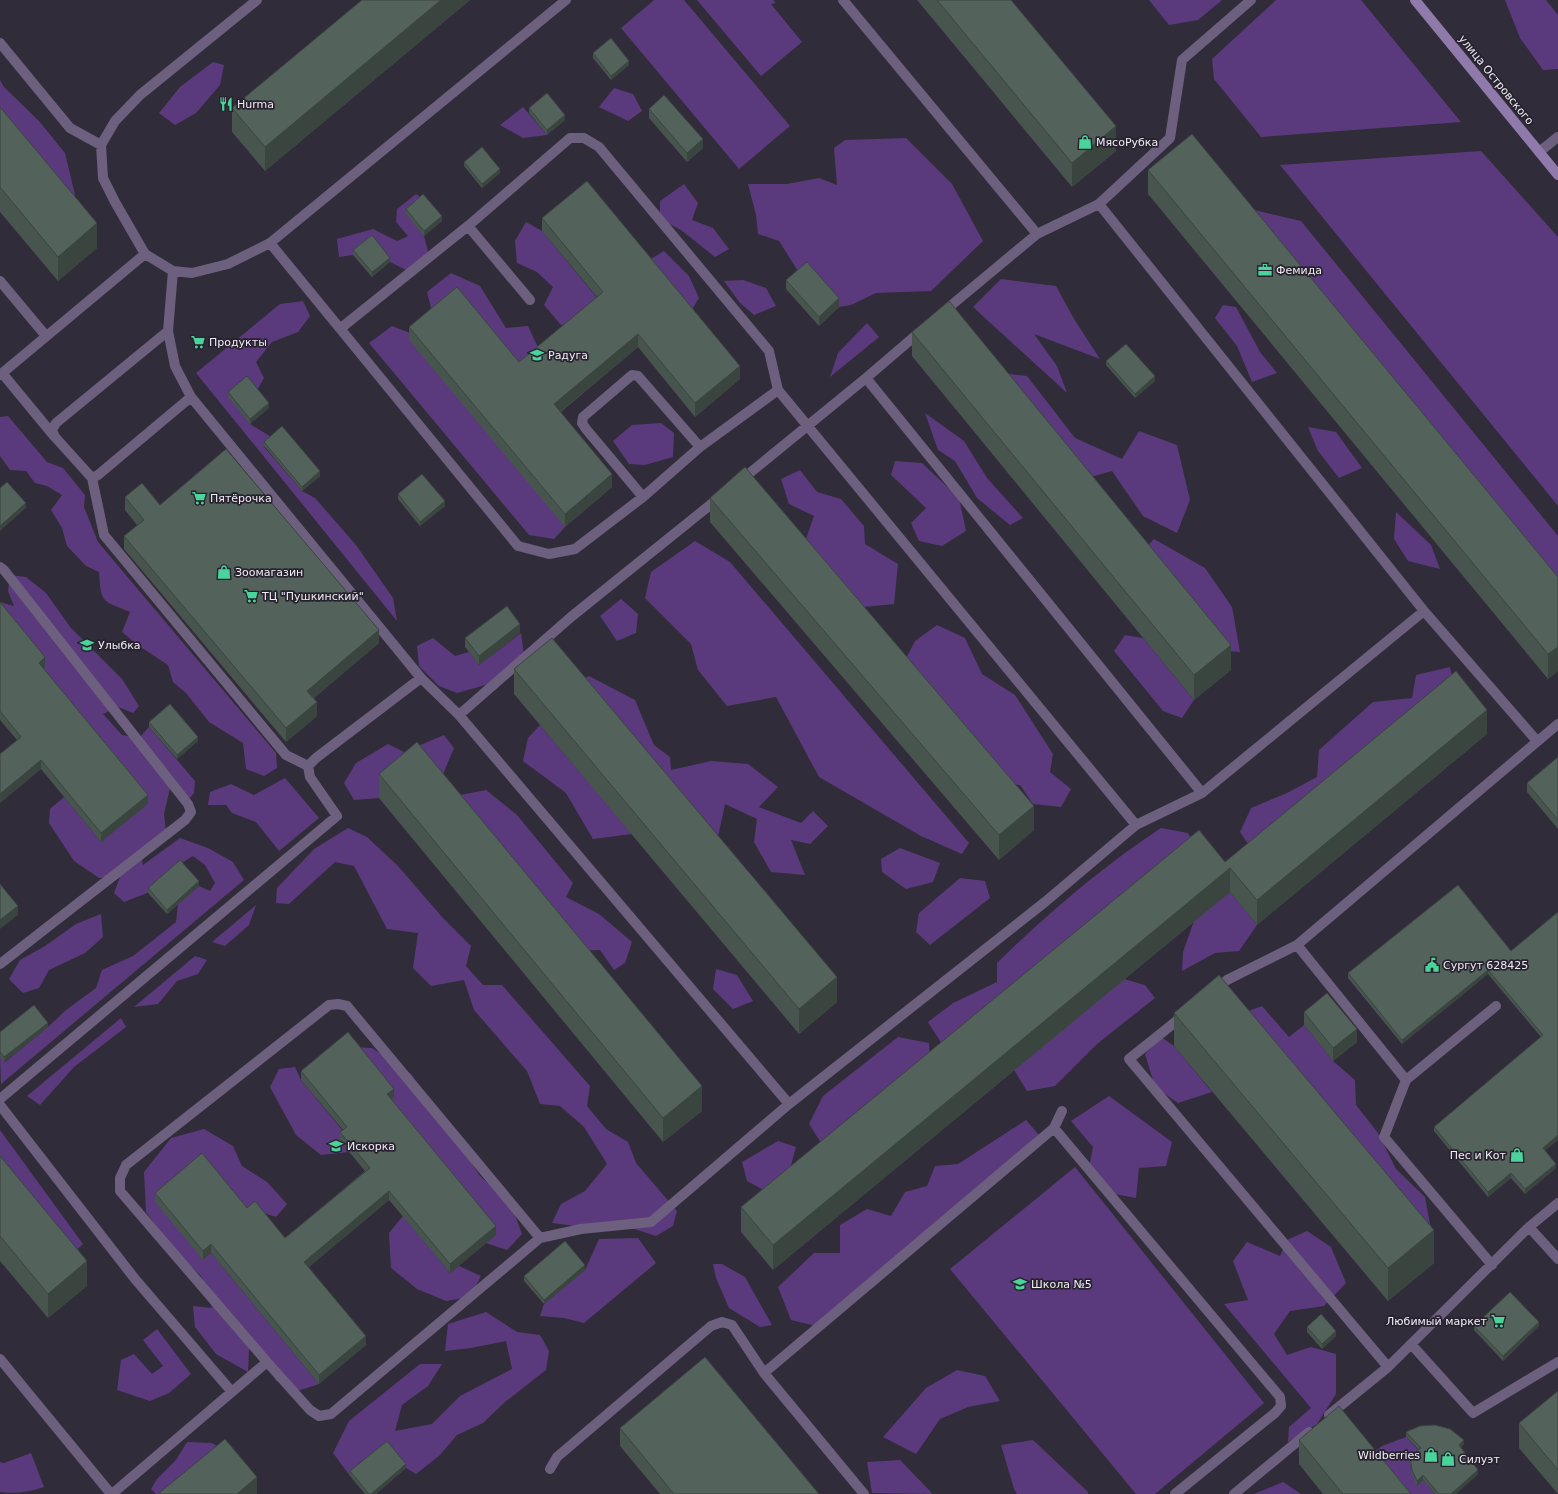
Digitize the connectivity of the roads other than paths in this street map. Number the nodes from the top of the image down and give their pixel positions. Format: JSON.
{"nodes":[{"id":1,"x":257,"y":0,"type":"edge"},
{"id":2,"x":566,"y":0,"type":"edge"},
{"id":3,"x":843,"y":0,"type":"edge"},
{"id":4,"x":1251,"y":0,"type":"edge"},
{"id":5,"x":1415,"y":0,"type":"edge"},
{"id":6,"x":0,"y":43,"type":"edge"},
{"id":7,"x":1558,"y":137,"type":"edge"},
{"id":8,"x":101,"y":145,"type":"junction"},
{"id":9,"x":1539,"y":152,"type":"junction"},
{"id":10,"x":1558,"y":175,"type":"edge"},
{"id":11,"x":1099,"y":204,"type":"junction"},
{"id":12,"x":468,"y":226,"type":"junction"},
{"id":13,"x":1037,"y":234,"type":"junction"},
{"id":14,"x":270,"y":243,"type":"junction"},
{"id":15,"x":146,"y":254,"type":"junction"},
{"id":16,"x":173,"y":271,"type":"junction"},
{"id":17,"x":0,"y":281,"type":"edge"},
{"id":18,"x":530,"y":300,"type":"dead end"},
{"id":19,"x":341,"y":328,"type":"junction"},
{"id":20,"x":168,"y":331,"type":"junction"},
{"id":21,"x":46,"y":336,"type":"junction"},
{"id":22,"x":1,"y":374,"type":"edge"},
{"id":23,"x":866,"y":378,"type":"junction"},
{"id":24,"x":778,"y":390,"type":"junction"},
{"id":25,"x":191,"y":397,"type":"junction"},
{"id":26,"x":808,"y":426,"type":"junction"},
{"id":27,"x":55,"y":437,"type":"junction"},
{"id":28,"x":700,"y":447,"type":"junction"},
{"id":29,"x":92,"y":478,"type":"junction"},
{"id":30,"x":643,"y":497,"type":"junction"},
{"id":31,"x":0,"y":568,"type":"edge"},
{"id":32,"x":1424,"y":611,"type":"junction"},
{"id":33,"x":421,"y":678,"type":"junction"},
{"id":34,"x":459,"y":715,"type":"junction"},
{"id":35,"x":1558,"y":724,"type":"edge"},
{"id":36,"x":1537,"y":741,"type":"junction"},
{"id":37,"x":308,"y":766,"type":"junction"},
{"id":38,"x":1202,"y":793,"type":"junction"},
{"id":39,"x":1136,"y":825,"type":"junction"},
{"id":40,"x":1297,"y":945,"type":"junction"},
{"id":41,"x":0,"y":964,"type":"edge"},
{"id":42,"x":1208,"y":995,"type":"edge"},
{"id":43,"x":1496,"y":1006,"type":"dead end"},
{"id":44,"x":1190,"y":1010,"type":"edge"},
{"id":45,"x":1406,"y":1080,"type":"junction"},
{"id":46,"x":0,"y":1099,"type":"edge"},
{"id":47,"x":789,"y":1104,"type":"junction"},
{"id":48,"x":0,"y":1105,"type":"edge"},
{"id":49,"x":1062,"y":1111,"type":"dead end"},
{"id":50,"x":1054,"y":1128,"type":"junction"},
{"id":51,"x":1558,"y":1203,"type":"edge"},
{"id":52,"x":1529,"y":1227,"type":"junction"},
{"id":53,"x":540,"y":1238,"type":"junction"},
{"id":54,"x":1558,"y":1259,"type":"edge"},
{"id":55,"x":1492,"y":1265,"type":"junction"},
{"id":56,"x":1411,"y":1344,"type":"junction"},
{"id":57,"x":0,"y":1359,"type":"edge"},
{"id":58,"x":267,"y":1362,"type":"junction"},
{"id":59,"x":1558,"y":1362,"type":"edge"},
{"id":60,"x":1388,"y":1367,"type":"junction"},
{"id":61,"x":764,"y":1373,"type":"junction"},
{"id":62,"x":232,"y":1392,"type":"junction"},
{"id":63,"x":550,"y":1469,"type":"dead end"},
{"id":64,"x":111,"y":1494,"type":"edge"},
{"id":65,"x":864,"y":1494,"type":"edge"},
{"id":66,"x":1175,"y":1494,"type":"edge"},
{"id":67,"x":1234,"y":1494,"type":"edge"}],
"edges":[{"from":1,"to":8,"type":"lane"},
{"from":2,"to":14,"type":"lane"},
{"from":3,"to":13,"type":"lane"},
{"from":4,"to":11,"type":"lane"},
{"from":5,"to":9,"type":"main road","name":"улица Островского"},
{"from":6,"to":8,"type":"lane"},
{"from":7,"to":9,"type":"lane"},
{"from":8,"to":15,"type":"lane"},
{"from":9,"to":10,"type":"main road","name":"улица Островского"},
{"from":11,"to":13,"type":"lane"},
{"from":11,"to":32,"type":"lane"},
{"from":12,"to":18,"type":"lane"},
{"from":12,"to":19,"type":"lane"},
{"from":12,"to":24,"type":"lane"},
{"from":13,"to":23,"type":"lane"},
{"from":14,"to":16,"type":"lane"},
{"from":14,"to":19,"type":"lane"},
{"from":15,"to":16,"type":"lane"},
{"from":15,"to":21,"type":"lane"},
{"from":16,"to":20,"type":"lane"},
{"from":17,"to":21,"type":"lane"},
{"from":19,"to":30,"type":"lane"},
{"from":20,"to":25,"type":"lane"},
{"from":20,"to":27,"type":"lane"},
{"from":21,"to":22,"type":"lane"},
{"from":22,"to":27,"type":"lane"},
{"from":23,"to":26,"type":"lane"},
{"from":23,"to":38,"type":"lane"},
{"from":24,"to":26,"type":"lane"},
{"from":24,"to":28,"type":"lane"},
{"from":25,"to":29,"type":"lane"},
{"from":25,"to":33,"type":"lane"},
{"from":26,"to":34,"type":"lane"},
{"from":26,"to":39,"type":"lane"},
{"from":27,"to":29,"type":"lane"},
{"from":28,"to":30,"type":"lane"},
{"from":28,"to":30,"type":"lane"},
{"from":29,"to":37,"type":"lane"},
{"from":31,"to":41,"type":"lane"},
{"from":32,"to":36,"type":"lane"},
{"from":32,"to":38,"type":"lane"},
{"from":33,"to":34,"type":"lane"},
{"from":33,"to":37,"type":"lane"},
{"from":34,"to":47,"type":"lane"},
{"from":35,"to":36,"type":"lane"},
{"from":36,"to":40,"type":"lane"},
{"from":37,"to":46,"type":"lane"},
{"from":38,"to":39,"type":"lane"},
{"from":39,"to":47,"type":"lane"},
{"from":40,"to":42,"type":"lane"},
{"from":40,"to":45,"type":"lane"},
{"from":43,"to":45,"type":"lane"},
{"from":44,"to":60,"type":"lane"},
{"from":45,"to":55,"type":"lane"},
{"from":47,"to":53,"type":"lane"},
{"from":48,"to":62,"type":"lane"},
{"from":49,"to":50,"type":"lane"},
{"from":50,"to":61,"type":"lane"},
{"from":50,"to":66,"type":"lane"},
{"from":51,"to":52,"type":"lane"},
{"from":52,"to":54,"type":"lane"},
{"from":52,"to":55,"type":"lane"},
{"from":53,"to":58,"type":"lane"},
{"from":53,"to":58,"type":"lane"},
{"from":55,"to":56,"type":"lane"},
{"from":56,"to":59,"type":"lane"},
{"from":56,"to":60,"type":"lane"},
{"from":57,"to":64,"type":"lane"},
{"from":58,"to":62,"type":"lane"},
{"from":60,"to":67,"type":"lane"},
{"from":61,"to":63,"type":"lane"},
{"from":61,"to":65,"type":"lane"},
{"from":62,"to":64,"type":"lane"}]}
